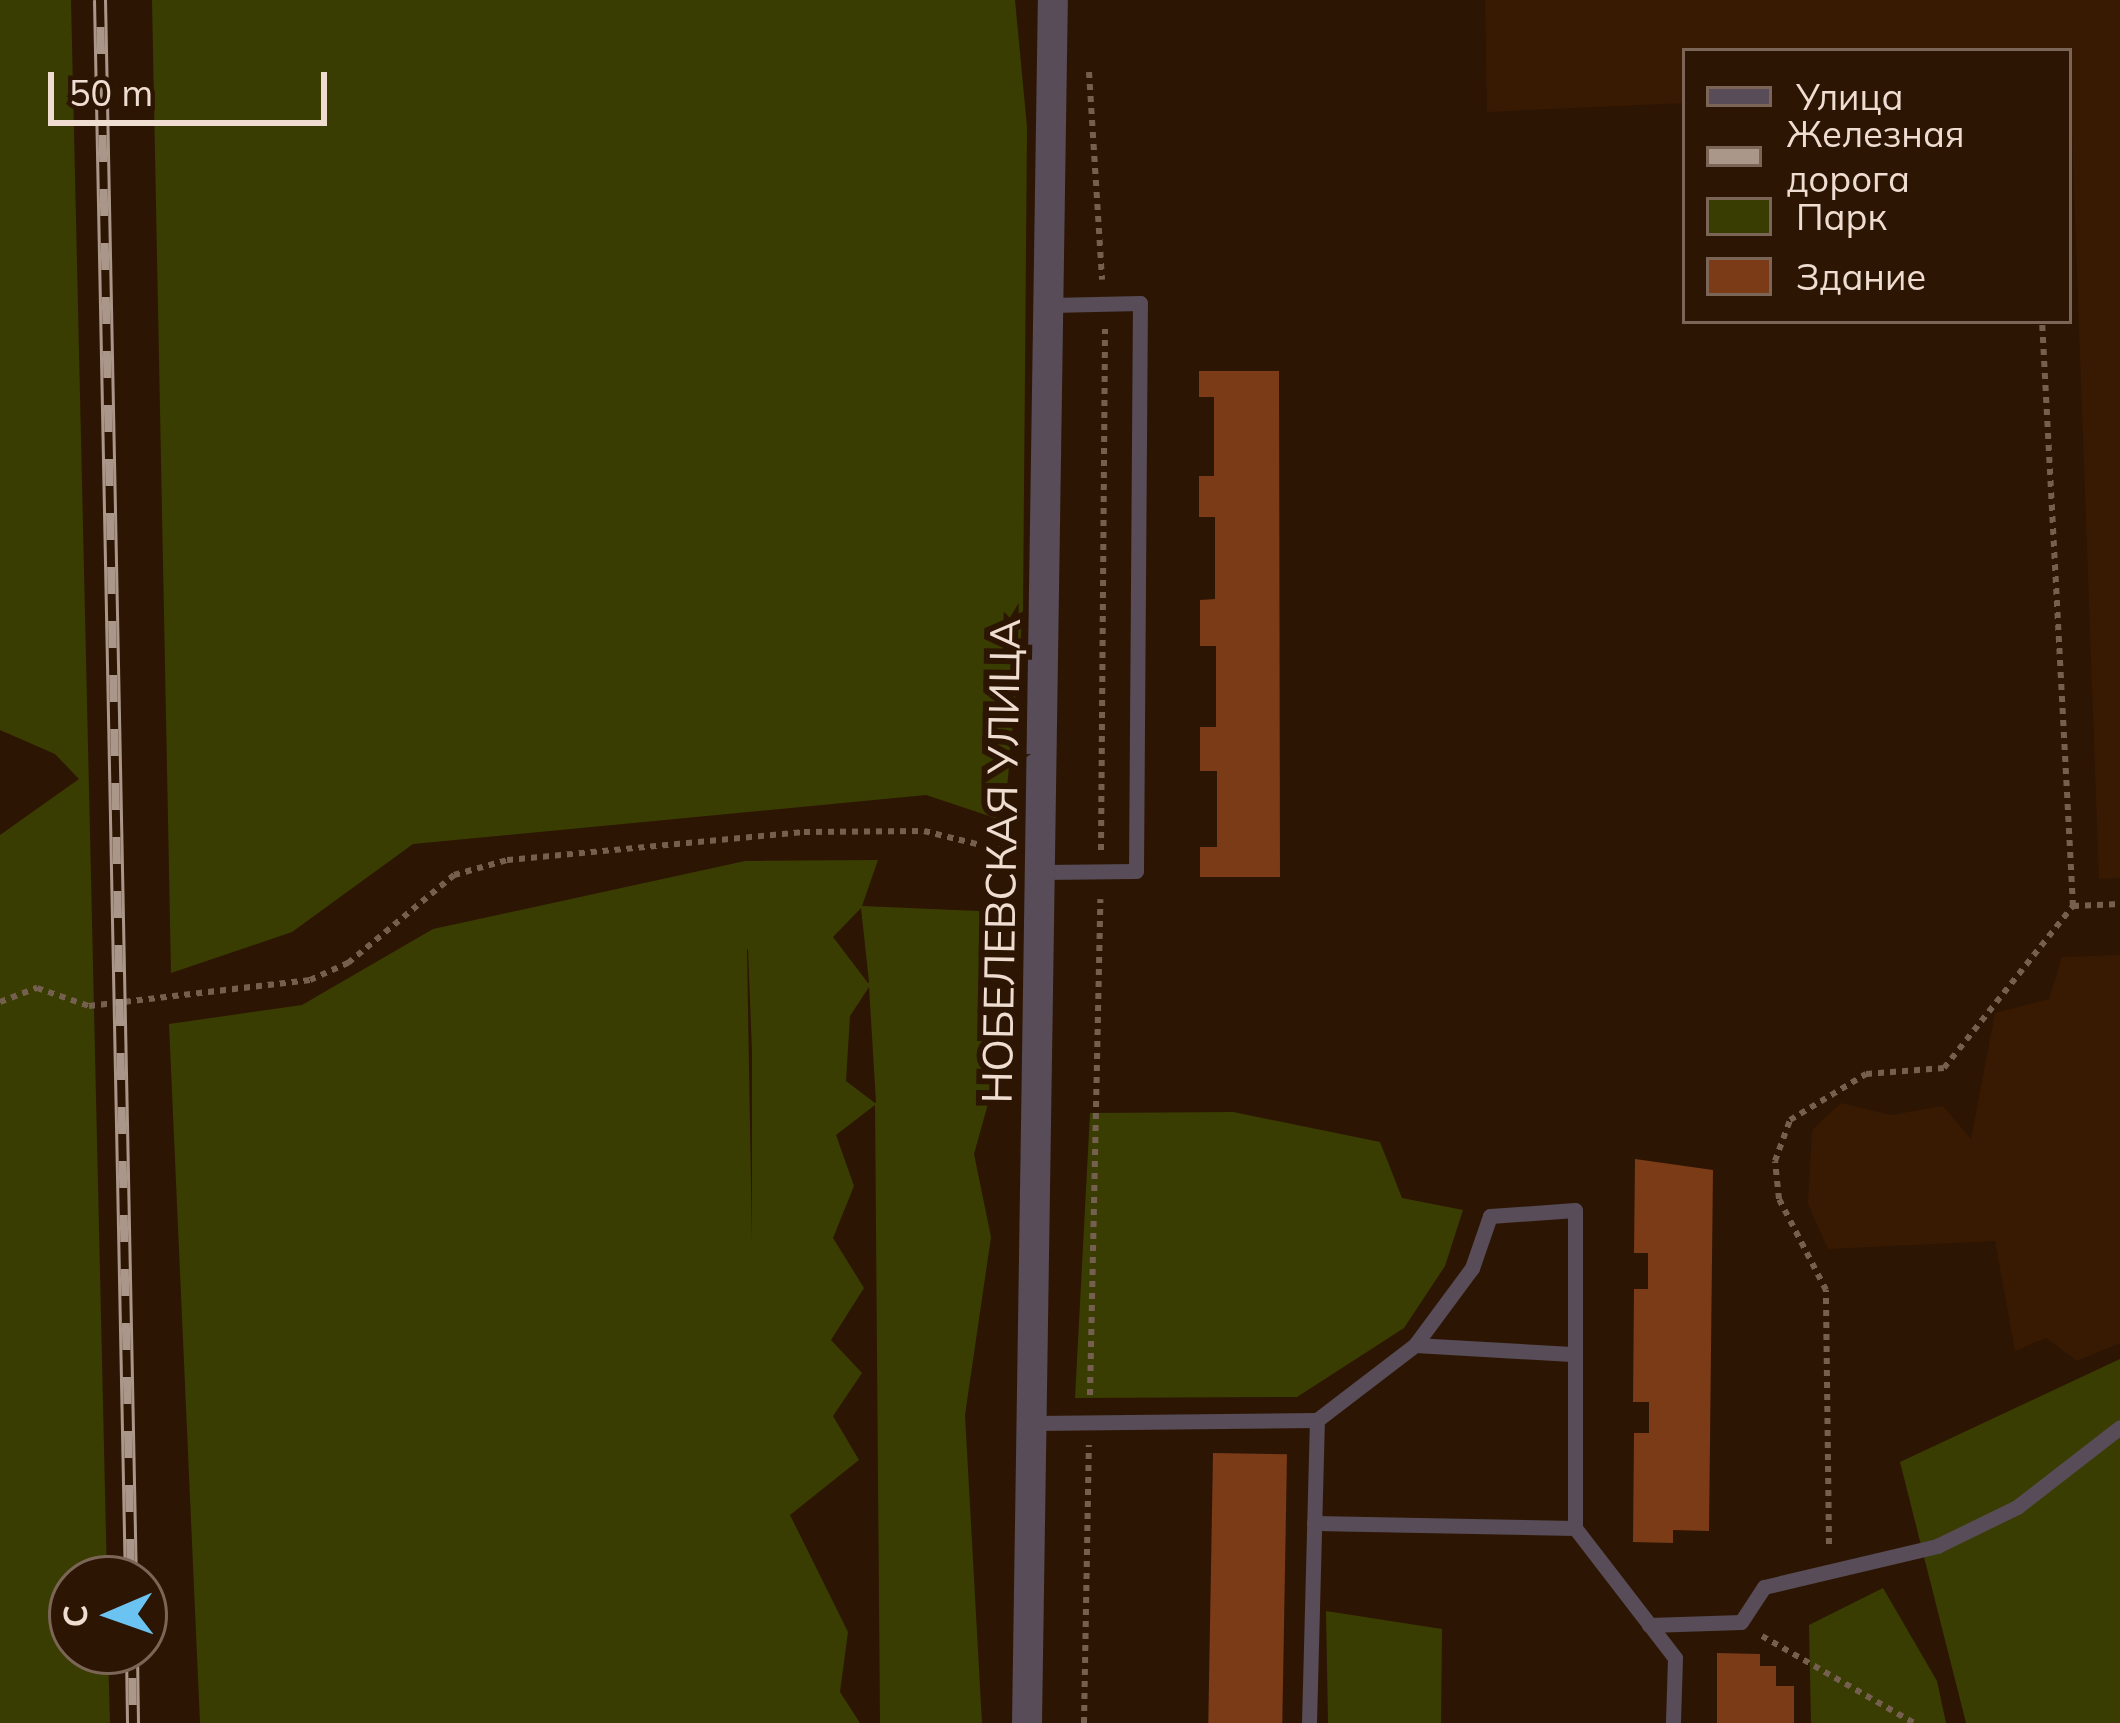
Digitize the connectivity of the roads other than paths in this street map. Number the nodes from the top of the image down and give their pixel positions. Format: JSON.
{"nodes":[{"id":1,"x":1053,"y":0,"type":"edge"},
{"id":2,"x":1051,"y":304,"type":"junction"},
{"id":3,"x":1043,"y":872,"type":"junction"},
{"id":4,"x":1415,"y":1345,"type":"junction"},
{"id":5,"x":1572,"y":1354,"type":"junction"},
{"id":6,"x":1317,"y":1420,"type":"junction"},
{"id":7,"x":1033,"y":1423,"type":"junction"},
{"id":8,"x":2120,"y":1427,"type":"edge"},
{"id":9,"x":1314,"y":1523,"type":"junction"},
{"id":10,"x":1575,"y":1528,"type":"junction"},
{"id":11,"x":1649,"y":1625,"type":"junction"},
{"id":12,"x":1027,"y":1723,"type":"edge"},
{"id":13,"x":1310,"y":1723,"type":"edge"},
{"id":14,"x":1673,"y":1723,"type":"edge"}],
"edges":[{"from":1,"to":2,"type":"street","name":"НОБЕЛЕВСКАЯ УЛИЦА"},
{"from":2,"to":3,"type":"street","name":"НОБЕЛЕВСКАЯ УЛИЦА"},
{"from":2,"to":3,"type":"lane"},
{"from":3,"to":7,"type":"street","name":"НОБЕЛЕВСКАЯ УЛИЦА"},
{"from":4,"to":5,"type":"lane"},
{"from":4,"to":5,"type":"lane"},
{"from":4,"to":6,"type":"lane"},
{"from":5,"to":10,"type":"lane"},
{"from":6,"to":7,"type":"lane"},
{"from":6,"to":9,"type":"lane"},
{"from":7,"to":12,"type":"street","name":"НОБЕЛЕВСКАЯ УЛИЦА"},
{"from":8,"to":11,"type":"lane"},
{"from":9,"to":10,"type":"lane"},
{"from":9,"to":13,"type":"lane"},
{"from":10,"to":11,"type":"lane"},
{"from":11,"to":14,"type":"lane"}]}
